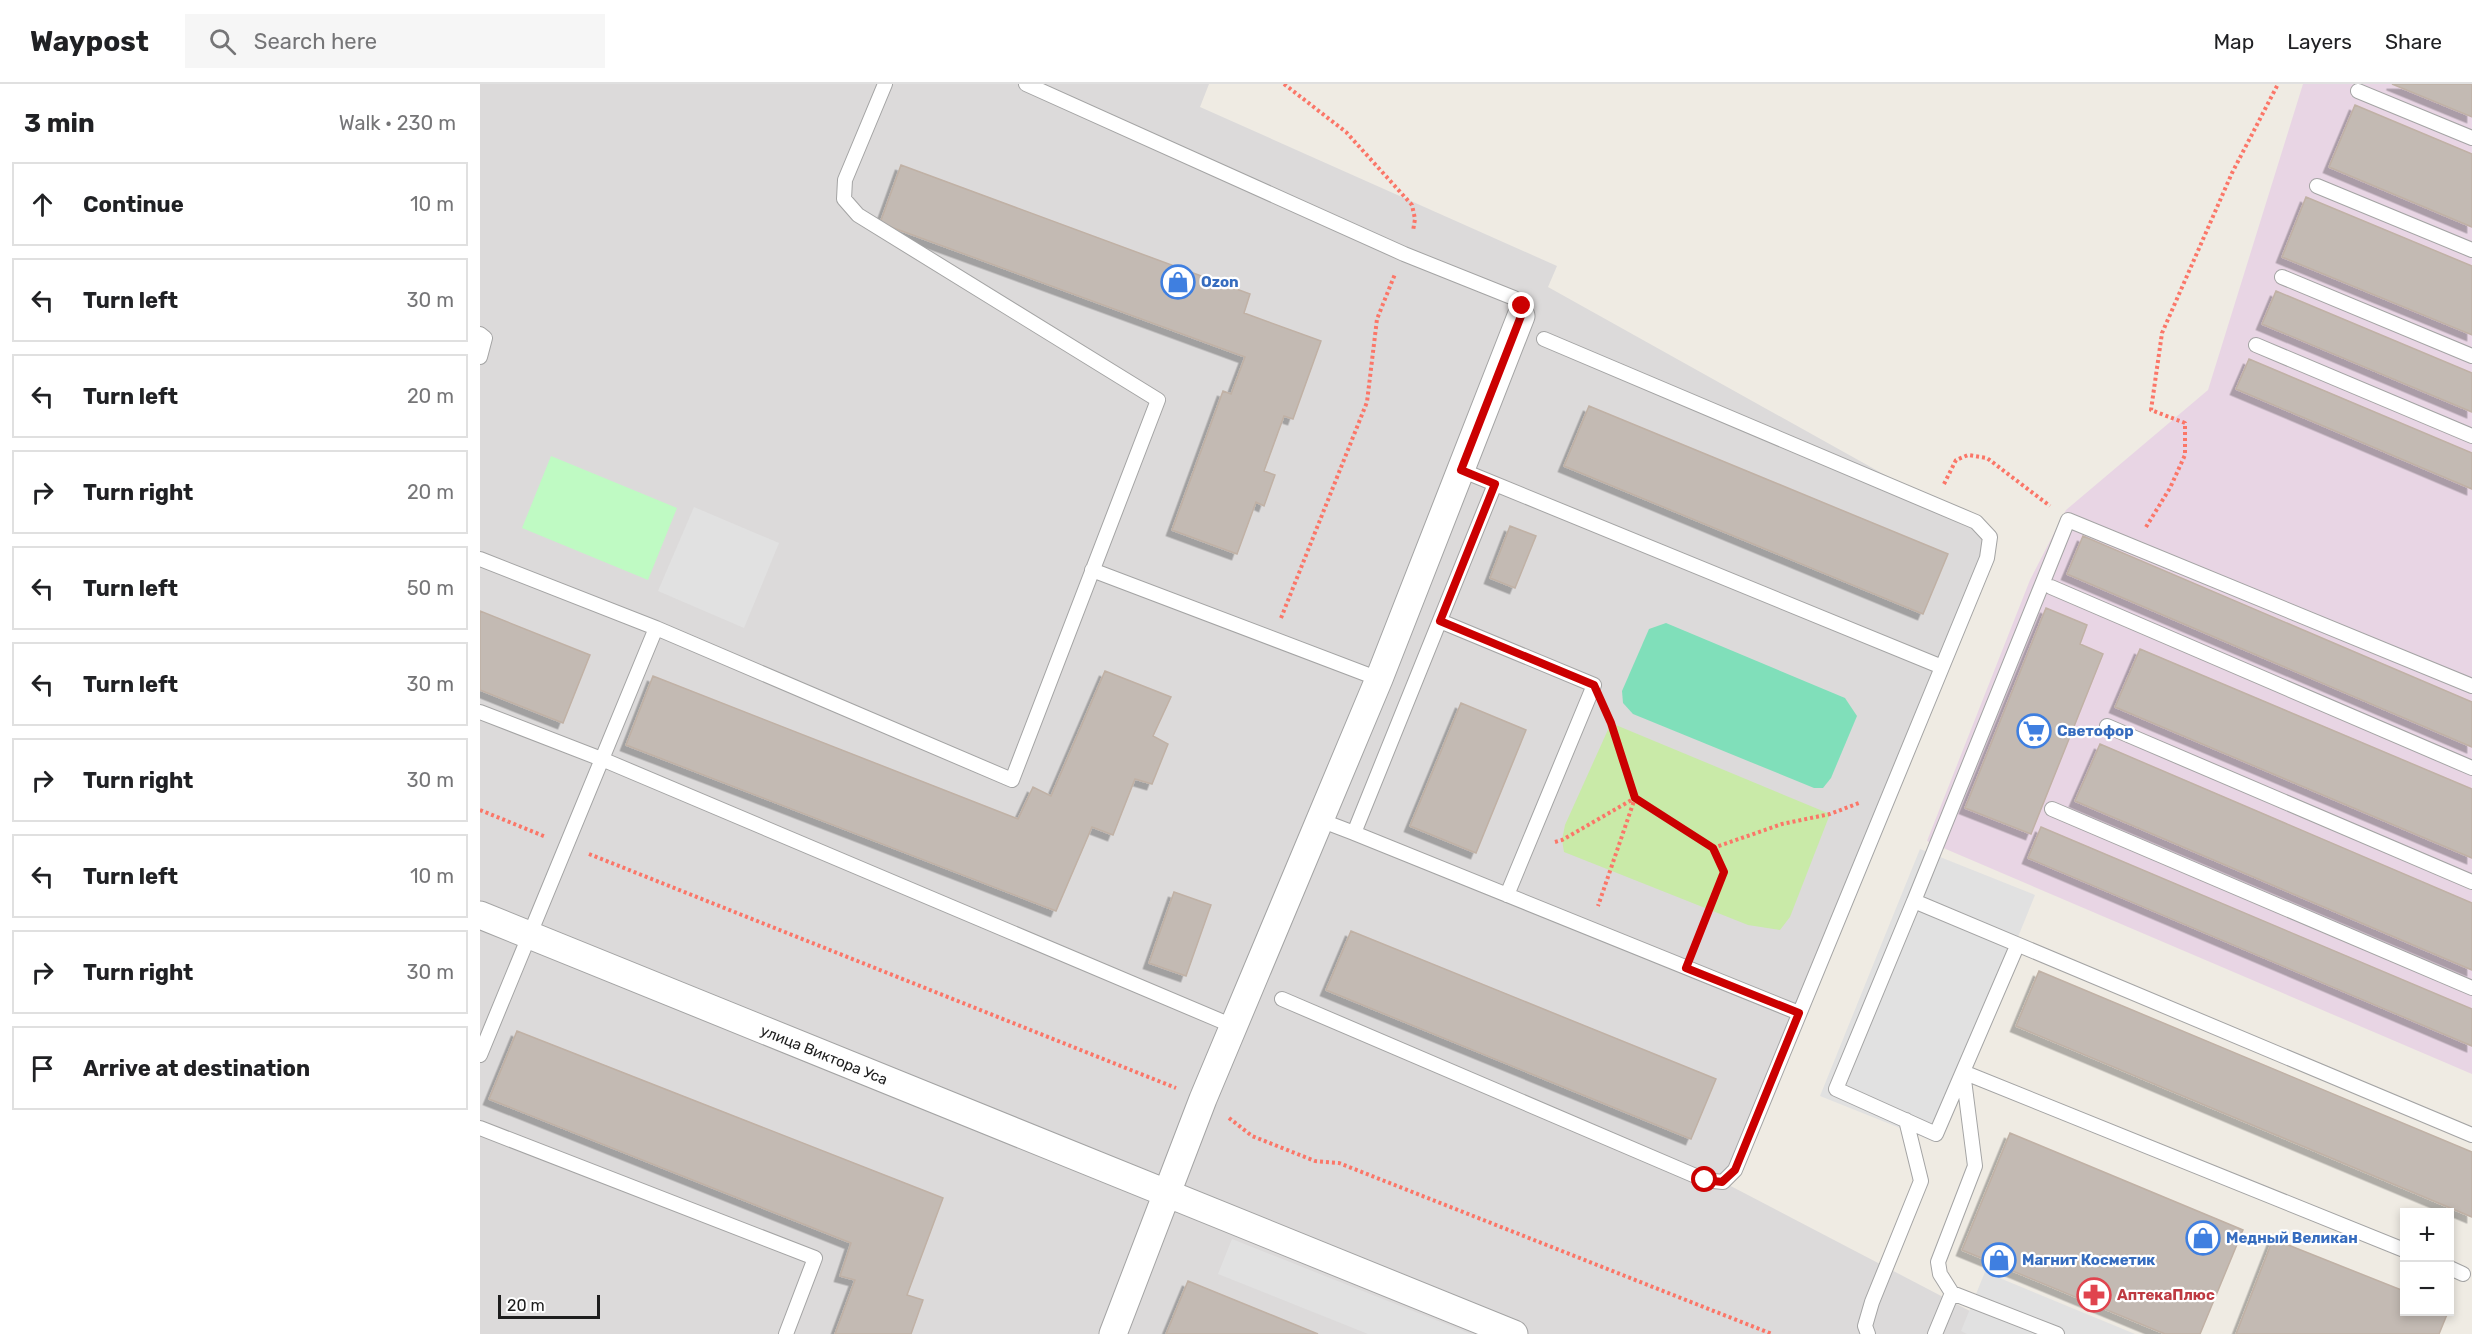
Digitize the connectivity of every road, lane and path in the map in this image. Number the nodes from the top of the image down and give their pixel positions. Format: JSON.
{"nodes":[{"id":1,"x":885,"y":84,"type":"edge"},
{"id":2,"x":1026,"y":84,"type":"edge"},
{"id":3,"x":1284,"y":84,"type":"edge"},
{"id":4,"x":2278,"y":84,"type":"edge"},
{"id":5,"x":2358,"y":91,"type":"dead end"},
{"id":6,"x":2472,"y":138,"type":"edge"},
{"id":7,"x":2317,"y":186,"type":"dead end"},
{"id":8,"x":2472,"y":250,"type":"edge"},
{"id":9,"x":1404,"y":254,"type":"junction"},
{"id":10,"x":2282,"y":277,"type":"dead end"},
{"id":11,"x":1521,"y":316,"type":"joint"},
{"id":12,"x":480,"y":334,"type":"edge"},
{"id":13,"x":1545,"y":339,"type":"dead end"},
{"id":14,"x":2256,"y":345,"type":"dead end"},
{"id":15,"x":2472,"y":356,"type":"edge"},
{"id":16,"x":480,"y":357,"type":"edge"},
{"id":17,"x":2472,"y":436,"type":"edge"},
{"id":18,"x":1461,"y":470,"type":"junction"},
{"id":19,"x":1495,"y":484,"type":"junction"},
{"id":20,"x":1937,"y":504,"type":"junction"},
{"id":21,"x":2068,"y":520,"type":"junction"},
{"id":22,"x":2132,"y":546,"type":"junction"},
{"id":23,"x":480,"y":559,"type":"edge"},
{"id":24,"x":1092,"y":570,"type":"junction"},
{"id":25,"x":2051,"y":588,"type":"dead end"},
{"id":26,"x":1440,"y":621,"type":"junction"},
{"id":27,"x":656,"y":628,"type":"junction"},
{"id":28,"x":1273,"y":639,"type":"junction"},
{"id":29,"x":1942,"y":667,"type":"junction"},
{"id":30,"x":1379,"y":679,"type":"junction"},
{"id":31,"x":1594,"y":685,"type":"junction"},
{"id":32,"x":2472,"y":686,"type":"edge"},
{"id":33,"x":480,"y":712,"type":"edge"},
{"id":34,"x":2106,"y":726,"type":"dead end"},
{"id":35,"x":604,"y":760,"type":"junction"},
{"id":36,"x":2472,"y":768,"type":"edge"},
{"id":37,"x":1891,"y":791,"type":"junction"},
{"id":38,"x":1635,"y":798,"type":"junction"},
{"id":39,"x":2052,"y":809,"type":"dead end"},
{"id":40,"x":480,"y":810,"type":"edge"},
{"id":41,"x":1320,"y":820,"type":"junction"},
{"id":42,"x":1354,"y":833,"type":"junction"},
{"id":43,"x":568,"y":846,"type":"junction"},
{"id":44,"x":1713,"y":848,"type":"junction"},
{"id":45,"x":1526,"y":849,"type":"junction"},
{"id":46,"x":2472,"y":882,"type":"edge"},
{"id":47,"x":1507,"y":895,"type":"junction"},
{"id":48,"x":1914,"y":901,"type":"junction"},
{"id":49,"x":480,"y":915,"type":"edge"},
{"id":50,"x":1589,"y":929,"type":"junction"},
{"id":51,"x":530,"y":936,"type":"junction"},
{"id":52,"x":2017,"y":945,"type":"junction"},
{"id":53,"x":1686,"y":968,"type":"junction"},
{"id":54,"x":2472,"y":988,"type":"edge"},
{"id":55,"x":1282,"y":999,"type":"dead end"},
{"id":56,"x":1799,"y":1013,"type":"junction"},
{"id":57,"x":1233,"y":1026,"type":"junction"},
{"id":58,"x":480,"y":1055,"type":"edge"},
{"id":59,"x":1963,"y":1072,"type":"junction"},
{"id":60,"x":1203,"y":1099,"type":"junction"},
{"id":61,"x":1906,"y":1120,"type":"junction"},
{"id":62,"x":480,"y":1128,"type":"edge"},
{"id":63,"x":2472,"y":1136,"type":"edge"},
{"id":64,"x":1168,"y":1195,"type":"junction"},
{"id":65,"x":2400,"y":1248,"type":"edge"},
{"id":66,"x":2454,"y":1270,"type":"edge"},
{"id":67,"x":2463,"y":1274,"type":"dead end"},
{"id":68,"x":1952,"y":1293,"type":"junction"},
{"id":69,"x":786,"y":1334,"type":"edge"},
{"id":70,"x":1113,"y":1334,"type":"edge"},
{"id":71,"x":1514,"y":1334,"type":"edge"},
{"id":72,"x":1772,"y":1334,"type":"edge"},
{"id":73,"x":1868,"y":1334,"type":"edge"},
{"id":74,"x":1935,"y":1334,"type":"edge"},
{"id":75,"x":2057,"y":1334,"type":"edge"}],
"edges":[{"from":1,"to":24,"type":"lane"},
{"from":2,"to":9,"type":"lane"},
{"from":3,"to":9,"type":"path"},
{"from":4,"to":22,"type":"path"},
{"from":5,"to":6,"type":"lane"},
{"from":7,"to":8,"type":"lane"},
{"from":9,"to":11,"type":"lane"},
{"from":9,"to":28,"type":"path"},
{"from":10,"to":15,"type":"lane"},
{"from":11,"to":18,"type":"street"},
{"from":12,"to":16,"type":"lane"},
{"from":13,"to":20,"type":"lane"},
{"from":14,"to":17,"type":"lane"},
{"from":18,"to":19,"type":"lane"},
{"from":18,"to":30,"type":"street"},
{"from":19,"to":26,"type":"lane"},
{"from":19,"to":29,"type":"lane"},
{"from":20,"to":21,"type":"path"},
{"from":20,"to":29,"type":"lane"},
{"from":21,"to":22,"type":"lane"},
{"from":21,"to":48,"type":"lane"},
{"from":22,"to":32,"type":"lane"},
{"from":23,"to":27,"type":"lane"},
{"from":24,"to":27,"type":"lane"},
{"from":24,"to":28,"type":"lane"},
{"from":25,"to":36,"type":"lane"},
{"from":26,"to":31,"type":"lane"},
{"from":26,"to":42,"type":"lane"},
{"from":27,"to":35,"type":"lane"},
{"from":28,"to":30,"type":"lane"},
{"from":29,"to":37,"type":"lane"},
{"from":30,"to":41,"type":"street"},
{"from":31,"to":38,"type":"path"},
{"from":31,"to":45,"type":"lane"},
{"from":33,"to":35,"type":"lane"},
{"from":34,"to":46,"type":"lane"},
{"from":35,"to":43,"type":"lane"},
{"from":35,"to":57,"type":"lane"},
{"from":37,"to":44,"type":"path"},
{"from":37,"to":56,"type":"lane"},
{"from":38,"to":44,"type":"path"},
{"from":38,"to":45,"type":"path"},
{"from":38,"to":50,"type":"path"},
{"from":39,"to":54,"type":"lane"},
{"from":40,"to":43,"type":"path"},
{"from":41,"to":42,"type":"lane"},
{"from":41,"to":57,"type":"street"},
{"from":42,"to":47,"type":"lane"},
{"from":43,"to":51,"type":"lane"},
{"from":43,"to":60,"type":"path"},
{"from":44,"to":53,"type":"path"},
{"from":45,"to":47,"type":"lane"},
{"from":47,"to":50,"type":"lane"},
{"from":48,"to":52,"type":"lane"},
{"from":48,"to":61,"type":"lane"},
{"from":49,"to":51,"type":"street","name":"улица Виктора Уса"},
{"from":50,"to":53,"type":"lane"},
{"from":51,"to":58,"type":"lane"},
{"from":51,"to":64,"type":"street","name":"улица Виктора Уса"},
{"from":52,"to":59,"type":"lane"},
{"from":52,"to":63,"type":"lane"},
{"from":53,"to":56,"type":"lane"},
{"from":55,"to":56,"type":"lane"},
{"from":57,"to":60,"type":"street"},
{"from":59,"to":61,"type":"lane"},
{"from":59,"to":65,"type":"lane"},
{"from":59,"to":68,"type":"lane"},
{"from":60,"to":64,"type":"street"},
{"from":60,"to":72,"type":"path"},
{"from":61,"to":73,"type":"lane"},
{"from":62,"to":69,"type":"lane"},
{"from":64,"to":70,"type":"street"},
{"from":64,"to":71,"type":"street","name":"улица Виктора Уса"},
{"from":66,"to":67,"type":"lane"},
{"from":68,"to":74,"type":"lane"},
{"from":68,"to":75,"type":"lane"}]}
